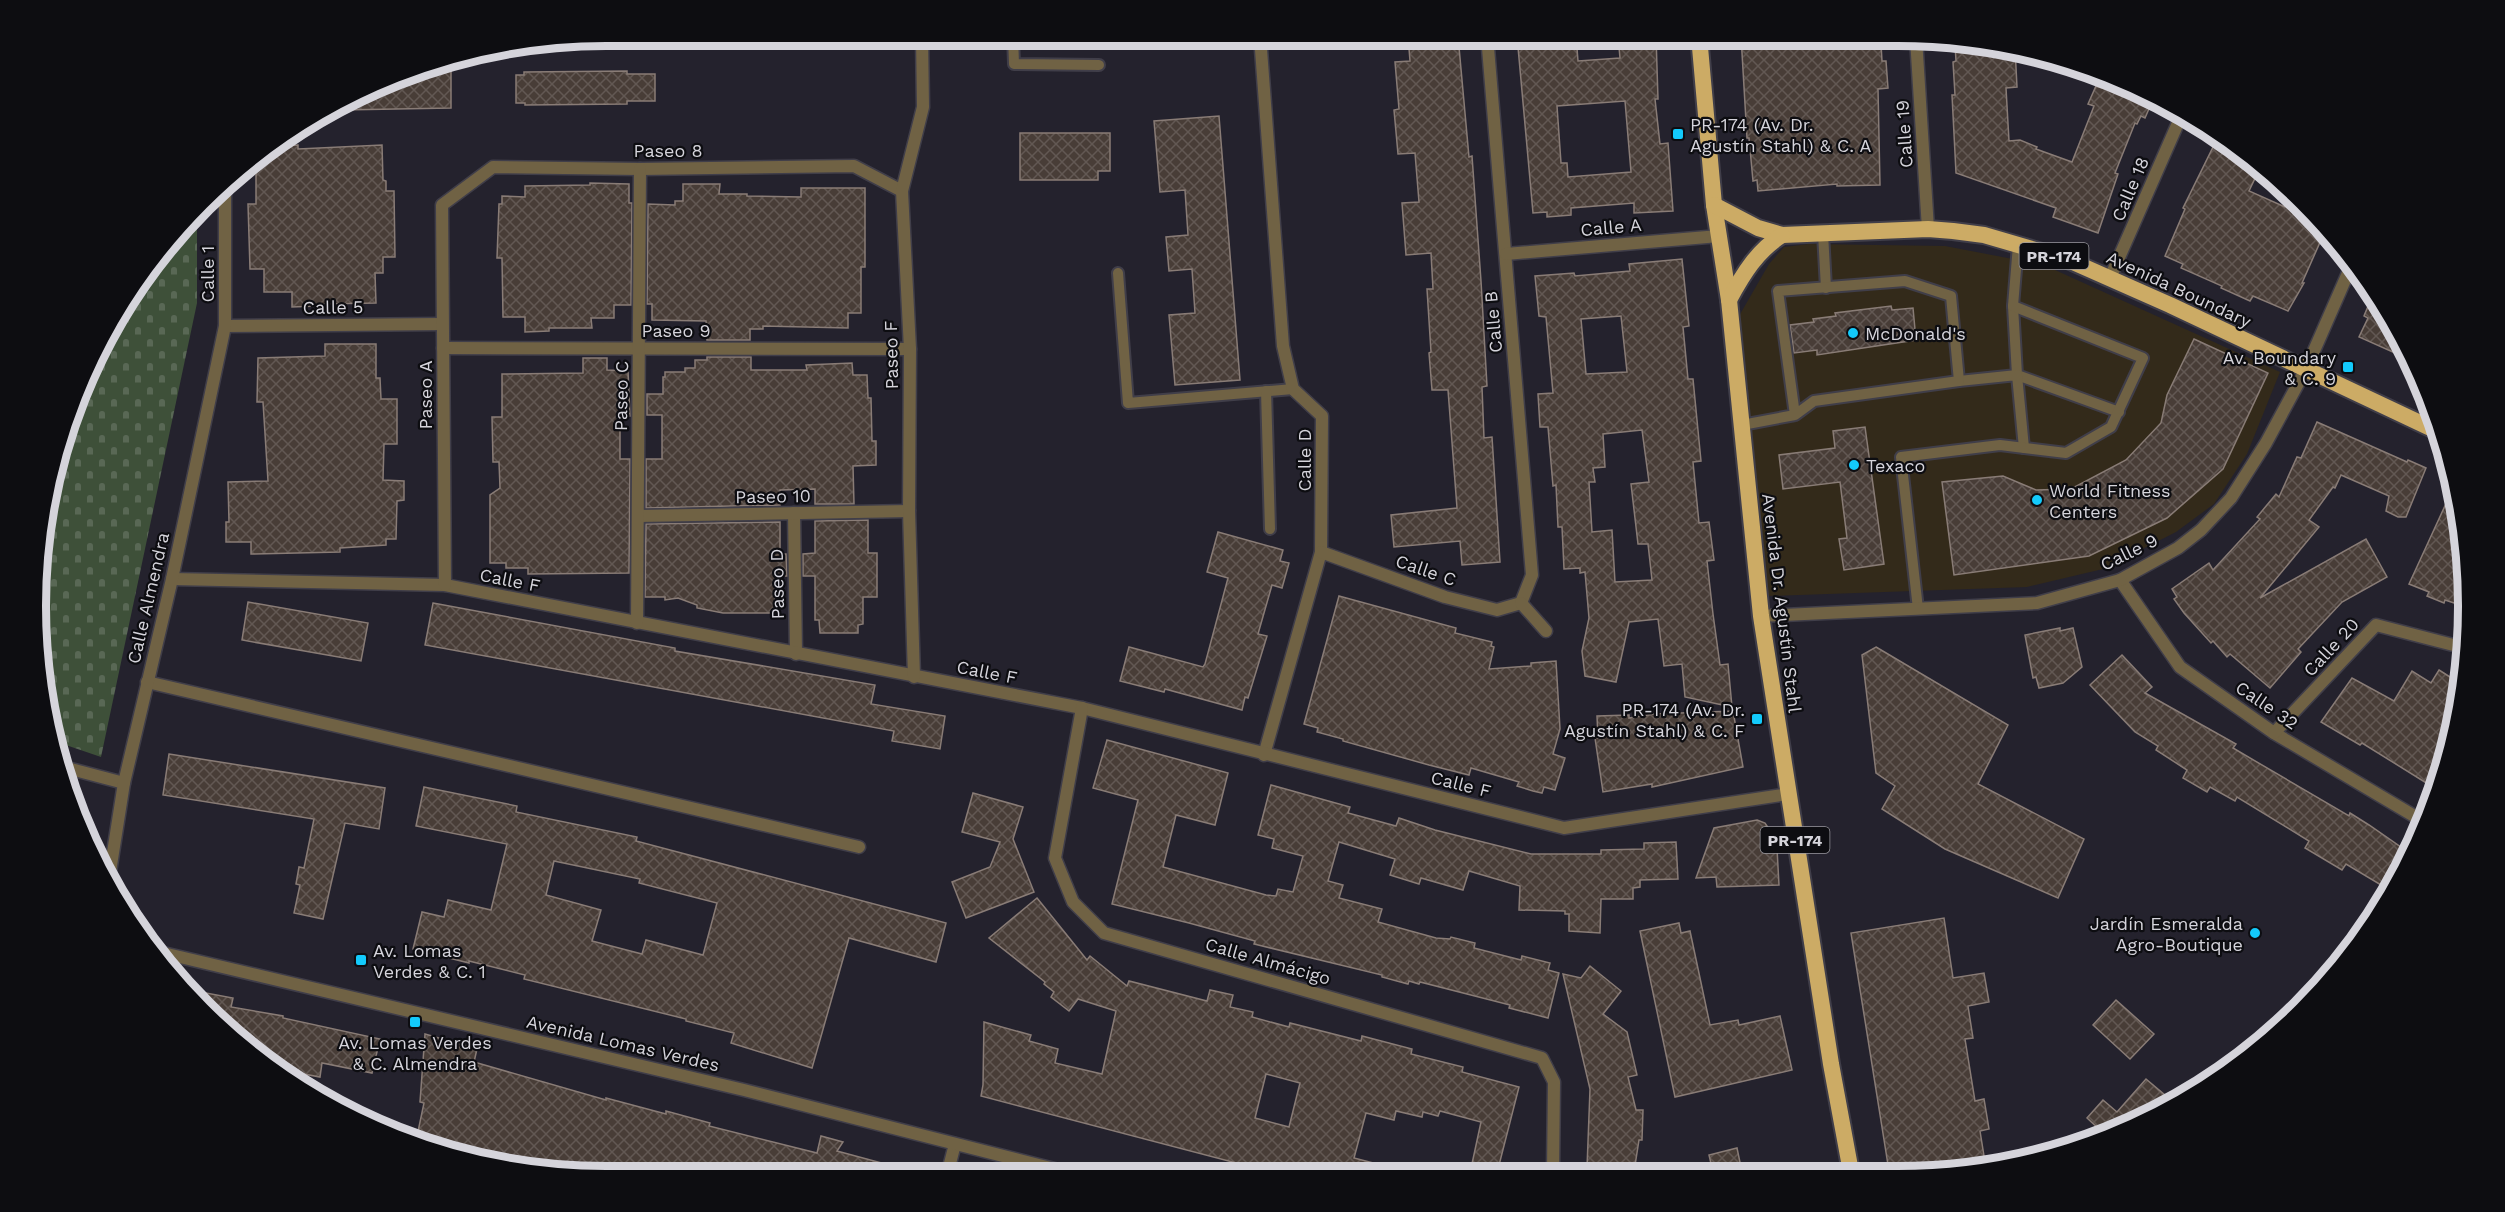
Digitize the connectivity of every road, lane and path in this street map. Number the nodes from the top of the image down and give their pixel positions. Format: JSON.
{"nodes":[{"id":1,"x":922,"y":46,"type":"edge"},
{"id":2,"x":1013,"y":46,"type":"edge"},
{"id":3,"x":1261,"y":46,"type":"edge"},
{"id":4,"x":1488,"y":46,"type":"edge"},
{"id":5,"x":1699,"y":46,"type":"edge"},
{"id":6,"x":1917,"y":47,"type":"edge"},
{"id":7,"x":1099,"y":65,"type":"dead end"},
{"id":8,"x":2179,"y":121,"type":"edge"},
{"id":9,"x":640,"y":169,"type":"junction"},
{"id":10,"x":902,"y":191,"type":"junction"},
{"id":11,"x":225,"y":196,"type":"edge"},
{"id":12,"x":442,"y":205,"type":"joint"},
{"id":13,"x":1714,"y":205,"type":"junction"},
{"id":14,"x":1928,"y":229,"type":"junction"},
{"id":15,"x":1823,"y":233,"type":"junction"},
{"id":16,"x":1782,"y":235,"type":"junction"},
{"id":17,"x":1719,"y":236,"type":"junction"},
{"id":18,"x":2018,"y":245,"type":"junction"},
{"id":19,"x":1506,"y":254,"type":"junction"},
{"id":20,"x":1119,"y":273,"type":"dead end"},
{"id":21,"x":2348,"y":273,"type":"edge"},
{"id":22,"x":2110,"y":278,"type":"junction"},
{"id":23,"x":1826,"y":288,"type":"junction"},
{"id":24,"x":1730,"y":300,"type":"junction"},
{"id":25,"x":2013,"y":306,"type":"junction"},
{"id":26,"x":442,"y":324,"type":"junction"},
{"id":27,"x":225,"y":326,"type":"junction"},
{"id":28,"x":443,"y":348,"type":"junction"},
{"id":29,"x":640,"y":348,"type":"junction"},
{"id":30,"x":910,"y":349,"type":"junction"},
{"id":31,"x":2306,"y":369,"type":"junction"},
{"id":32,"x":2017,"y":375,"type":"junction"},
{"id":33,"x":1959,"y":381,"type":"junction"},
{"id":34,"x":1293,"y":389,"type":"junction"},
{"id":35,"x":1266,"y":391,"type":"junction"},
{"id":36,"x":2119,"y":412,"type":"junction"},
{"id":37,"x":1796,"y":415,"type":"junction"},
{"id":38,"x":1742,"y":425,"type":"junction"},
{"id":39,"x":2429,"y":427,"type":"edge"},
{"id":40,"x":2024,"y":447,"type":"junction"},
{"id":41,"x":909,"y":511,"type":"junction"},
{"id":42,"x":794,"y":513,"type":"junction"},
{"id":43,"x":638,"y":516,"type":"junction"},
{"id":44,"x":1270,"y":529,"type":"dead end"},
{"id":45,"x":1321,"y":552,"type":"junction"},
{"id":46,"x":172,"y":579,"type":"junction"},
{"id":47,"x":2120,"y":580,"type":"junction"},
{"id":48,"x":445,"y":585,"type":"junction"},
{"id":49,"x":1521,"y":603,"type":"junction"},
{"id":50,"x":1918,"y":609,"type":"junction"},
{"id":51,"x":1761,"y":616,"type":"junction"},
{"id":52,"x":637,"y":622,"type":"junction"},
{"id":53,"x":1546,"y":631,"type":"dead end"},
{"id":54,"x":2457,"y":646,"type":"edge"},
{"id":55,"x":796,"y":654,"type":"junction"},
{"id":56,"x":914,"y":677,"type":"junction"},
{"id":57,"x":147,"y":682,"type":"junction"},
{"id":58,"x":1082,"y":708,"type":"junction"},
{"id":59,"x":2274,"y":733,"type":"junction"},
{"id":60,"x":1264,"y":755,"type":"junction"},
{"id":61,"x":71,"y":769,"type":"edge"},
{"id":62,"x":124,"y":783,"type":"junction"},
{"id":63,"x":1788,"y":794,"type":"junction"},
{"id":64,"x":2417,"y":818,"type":"edge"},
{"id":65,"x":859,"y":847,"type":"dead end"},
{"id":66,"x":111,"y":866,"type":"edge"},
{"id":67,"x":168,"y":954,"type":"edge"},
{"id":68,"x":955,"y":1143,"type":"junction"},
{"id":69,"x":949,"y":1166,"type":"edge"},
{"id":70,"x":1043,"y":1166,"type":"edge"},
{"id":71,"x":1553,"y":1166,"type":"edge"},
{"id":72,"x":1850,"y":1166,"type":"edge"}],
"edges":[{"from":1,"to":10,"type":"street","name":"Paseo F"},
{"from":2,"to":7,"type":"lane"},
{"from":3,"to":34,"type":"street"},
{"from":4,"to":19,"type":"street","name":"Calle B"},
{"from":5,"to":13,"type":"highway","name":"Avenida Dr. Agustín Stahl","number":"PR-174"},
{"from":6,"to":14,"type":"street","name":"Calle 19"},
{"from":8,"to":22,"type":"street","name":"Calle 18"},
{"from":9,"to":10,"type":"street","name":"Paseo 8"},
{"from":9,"to":12,"type":"street","name":"Paseo 8"},
{"from":9,"to":29,"type":"street","name":"Paseo C"},
{"from":10,"to":30,"type":"street","name":"Paseo F"},
{"from":11,"to":27,"type":"street","name":"Calle 1"},
{"from":12,"to":26,"type":"street","name":"Paseo A"},
{"from":13,"to":16,"type":"highway","name":"Avenida Boundary","number":"PR-174"},
{"from":13,"to":17,"type":"highway","name":"Avenida Dr. Agustín Stahl","number":"PR-174"},
{"from":14,"to":15,"type":"highway","name":"Avenida Boundary","number":"PR-174"},
{"from":14,"to":18,"type":"highway","name":"Avenida Boundary","number":"PR-174"},
{"from":15,"to":16,"type":"highway","name":"Avenida Boundary","number":"PR-174"},
{"from":15,"to":23,"type":"lane"},
{"from":16,"to":24,"type":"highway"},
{"from":17,"to":19,"type":"street","name":"Calle A"},
{"from":17,"to":24,"type":"highway","name":"Avenida Dr. Agustín Stahl","number":"PR-174"},
{"from":18,"to":22,"type":"highway","name":"Avenida Boundary","number":"PR-174"},
{"from":18,"to":25,"type":"lane"},
{"from":19,"to":49,"type":"street","name":"Calle B"},
{"from":20,"to":35,"type":"lane"},
{"from":21,"to":31,"type":"street","name":"Calle 9"},
{"from":22,"to":31,"type":"highway","name":"Avenida Boundary","number":"PR-174"},
{"from":23,"to":33,"type":"lane"},
{"from":23,"to":37,"type":"lane"},
{"from":24,"to":38,"type":"highway","name":"Avenida Dr. Agustín Stahl","number":"PR-174"},
{"from":25,"to":32,"type":"lane"},
{"from":25,"to":36,"type":"lane"},
{"from":26,"to":27,"type":"street","name":"Calle 5"},
{"from":26,"to":28,"type":"street","name":"Paseo A"},
{"from":27,"to":46,"type":"street","name":"Calle Almendra"},
{"from":28,"to":29,"type":"street","name":"Paseo 9"},
{"from":28,"to":48,"type":"street","name":"Paseo A"},
{"from":29,"to":30,"type":"street","name":"Paseo 9"},
{"from":29,"to":43,"type":"street","name":"Paseo C"},
{"from":30,"to":41,"type":"street","name":"Paseo F"},
{"from":31,"to":39,"type":"highway","name":"Avenida Boundary","number":"PR-174"},
{"from":31,"to":47,"type":"street","name":"Calle 9"},
{"from":32,"to":33,"type":"lane"},
{"from":32,"to":36,"type":"lane"},
{"from":32,"to":40,"type":"lane"},
{"from":33,"to":37,"type":"lane"},
{"from":34,"to":35,"type":"lane"},
{"from":34,"to":45,"type":"street","name":"Calle D"},
{"from":35,"to":44,"type":"lane"},
{"from":36,"to":40,"type":"lane"},
{"from":37,"to":38,"type":"lane"},
{"from":38,"to":51,"type":"highway","name":"Avenida Dr. Agustín Stahl","number":"PR-174"},
{"from":40,"to":50,"type":"lane"},
{"from":41,"to":42,"type":"street","name":"Paseo 10"},
{"from":41,"to":56,"type":"street","name":"Paseo F"},
{"from":42,"to":43,"type":"street","name":"Paseo 10"},
{"from":42,"to":55,"type":"street","name":"Paseo D"},
{"from":43,"to":52,"type":"street","name":"Paseo C"},
{"from":45,"to":49,"type":"street","name":"Calle C"},
{"from":45,"to":60,"type":"street","name":"Calle D"},
{"from":46,"to":48,"type":"street","name":"Calle F"},
{"from":46,"to":57,"type":"street","name":"Calle Almendra"},
{"from":47,"to":50,"type":"street","name":"Calle 9"},
{"from":47,"to":59,"type":"street","name":"Calle 32"},
{"from":48,"to":52,"type":"street","name":"Calle F"},
{"from":49,"to":53,"type":"street"},
{"from":50,"to":51,"type":"street","name":"Calle 9"},
{"from":51,"to":63,"type":"highway","name":"Avenida Dr. Agustín Stahl","number":"PR-174"},
{"from":52,"to":55,"type":"street","name":"Calle F"},
{"from":54,"to":59,"type":"street","name":"Calle 20"},
{"from":55,"to":56,"type":"street","name":"Calle F"},
{"from":56,"to":58,"type":"street","name":"Calle F"},
{"from":57,"to":62,"type":"street","name":"Calle Almendra"},
{"from":57,"to":65,"type":"street"},
{"from":58,"to":60,"type":"street","name":"Calle F"},
{"from":58,"to":71,"type":"street","name":"Calle Almácigo"},
{"from":59,"to":64,"type":"street","name":"Calle 32"},
{"from":60,"to":63,"type":"street","name":"Calle F"},
{"from":61,"to":62,"type":"street"},
{"from":62,"to":66,"type":"street","name":"Calle Almendra"},
{"from":63,"to":72,"type":"highway","name":"Avenida Dr. Agustín Stahl","number":"PR-174"},
{"from":67,"to":68,"type":"street","name":"Avenida Lomas Verdes"},
{"from":68,"to":69,"type":"street"},
{"from":68,"to":70,"type":"street","name":"Avenida Lomas Verdes"}]}
